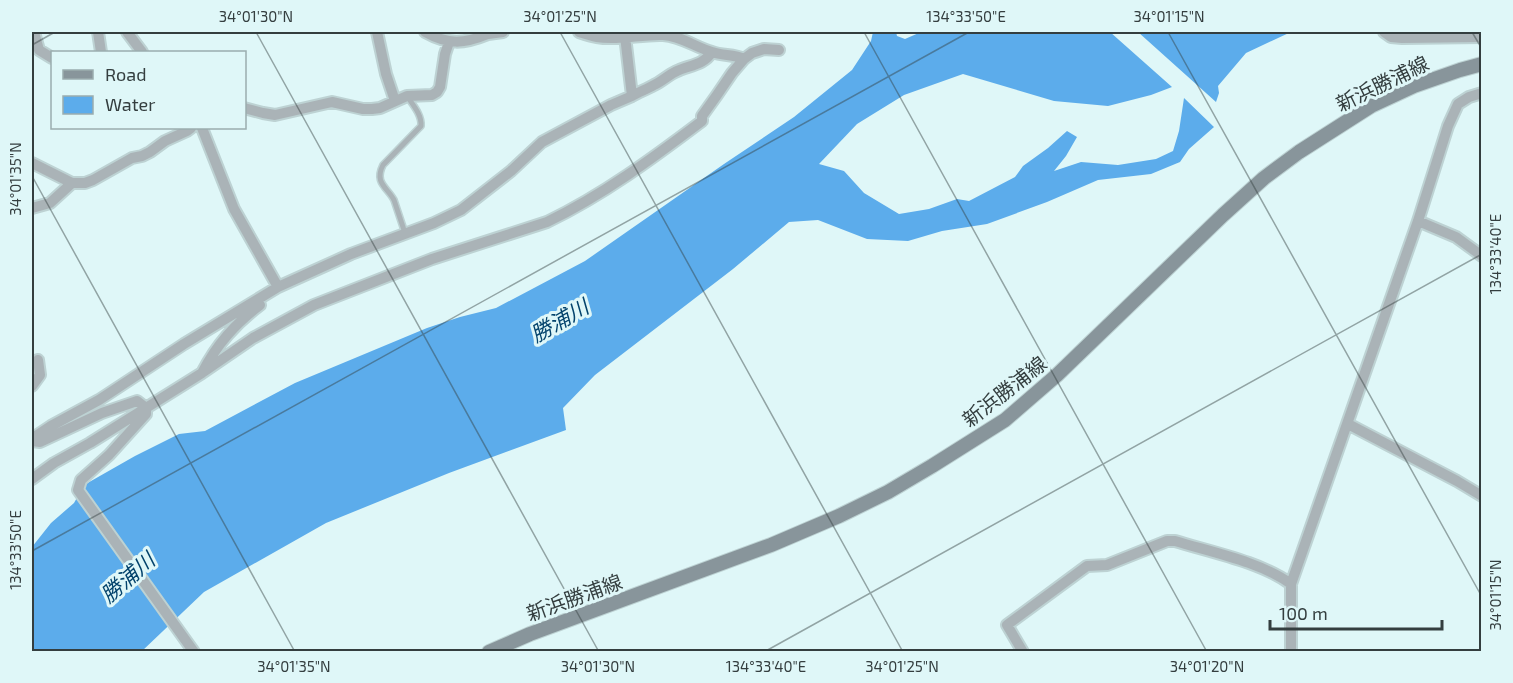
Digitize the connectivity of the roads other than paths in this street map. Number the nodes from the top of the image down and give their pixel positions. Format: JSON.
{"nodes":[{"id":1,"x":34,"y":32,"type":"edge"},
{"id":2,"x":98,"y":32,"type":"edge"},
{"id":3,"x":127,"y":32,"type":"edge"},
{"id":4,"x":377,"y":32,"type":"edge"},
{"id":5,"x":425,"y":32,"type":"edge"},
{"id":6,"x":503,"y":32,"type":"edge"},
{"id":7,"x":579,"y":32,"type":"edge"},
{"id":8,"x":1384,"y":32,"type":"edge"},
{"id":9,"x":488,"y":33,"type":"edge"},
{"id":10,"x":625,"y":36,"type":"junction"},
{"id":11,"x":1482,"y":37,"type":"edge"},
{"id":12,"x":449,"y":42,"type":"junction"},
{"id":13,"x":779,"y":50,"type":"dead end"},
{"id":14,"x":101,"y":51,"type":"edge"},
{"id":15,"x":139,"y":51,"type":"edge"},
{"id":16,"x":712,"y":52,"type":"junction"},
{"id":17,"x":51,"y":57,"type":"edge"},
{"id":18,"x":744,"y":59,"type":"junction"},
{"id":19,"x":1482,"y":64,"type":"edge"},
{"id":20,"x":1482,"y":93,"type":"edge"},
{"id":21,"x":407,"y":96,"type":"junction"},
{"id":22,"x":632,"y":96,"type":"junction"},
{"id":23,"x":396,"y":101,"type":"junction"},
{"id":24,"x":246,"y":109,"type":"edge"},
{"id":25,"x":190,"y":129,"type":"edge"},
{"id":26,"x":202,"y":129,"type":"edge"},
{"id":27,"x":32,"y":163,"type":"edge"},
{"id":28,"x":72,"y":183,"type":"junction"},
{"id":29,"x":32,"y":208,"type":"edge"},
{"id":30,"x":1418,"y":221,"type":"junction"},
{"id":31,"x":405,"y":233,"type":"junction"},
{"id":32,"x":1482,"y":256,"type":"edge"},
{"id":33,"x":275,"y":289,"type":"junction"},
{"id":34,"x":38,"y":360,"type":"dead end"},
{"id":35,"x":202,"y":373,"type":"junction"},
{"id":36,"x":32,"y":386,"type":"edge"},
{"id":37,"x":146,"y":408,"type":"junction"},
{"id":38,"x":1348,"y":424,"type":"junction"},
{"id":39,"x":32,"y":441,"type":"edge"},
{"id":40,"x":32,"y":479,"type":"edge"},
{"id":41,"x":1482,"y":495,"type":"edge"},
{"id":42,"x":1291,"y":584,"type":"junction"},
{"id":43,"x":194,"y":651,"type":"edge"},
{"id":44,"x":489,"y":651,"type":"edge"},
{"id":45,"x":1023,"y":651,"type":"edge"},
{"id":46,"x":1290,"y":651,"type":"edge"}],
"edges":[{"from":1,"to":17,"type":"street"},
{"from":2,"to":14,"type":"street"},
{"from":3,"to":15,"type":"street"},
{"from":4,"to":23,"type":"street"},
{"from":5,"to":12,"type":"street"},
{"from":6,"to":9,"type":"street"},
{"from":7,"to":10,"type":"street"},
{"from":8,"to":11,"type":"street"},
{"from":9,"to":12,"type":"street"},
{"from":10,"to":16,"type":"street"},
{"from":10,"to":22,"type":"street"},
{"from":12,"to":21,"type":"street"},
{"from":13,"to":18,"type":"street"},
{"from":16,"to":18,"type":"street"},
{"from":16,"to":22,"type":"street"},
{"from":18,"to":35,"type":"street"},
{"from":19,"to":44,"type":"main road","name":"新浜勝浦線"},
{"from":20,"to":30,"type":"street"},
{"from":21,"to":23,"type":"street"},
{"from":21,"to":31,"type":"lane"},
{"from":22,"to":31,"type":"street"},
{"from":23,"to":24,"type":"street"},
{"from":25,"to":28,"type":"street"},
{"from":26,"to":33,"type":"street"},
{"from":27,"to":28,"type":"street"},
{"from":28,"to":29,"type":"street"},
{"from":30,"to":32,"type":"street"},
{"from":30,"to":38,"type":"street"},
{"from":31,"to":33,"type":"street"},
{"from":33,"to":35,"type":"street"},
{"from":33,"to":39,"type":"street"},
{"from":34,"to":36,"type":"street"},
{"from":35,"to":37,"type":"street"},
{"from":37,"to":39,"type":"street"},
{"from":37,"to":40,"type":"street"},
{"from":37,"to":43,"type":"street"},
{"from":38,"to":41,"type":"street"},
{"from":38,"to":42,"type":"street"},
{"from":42,"to":45,"type":"street"},
{"from":42,"to":46,"type":"street"}]}
